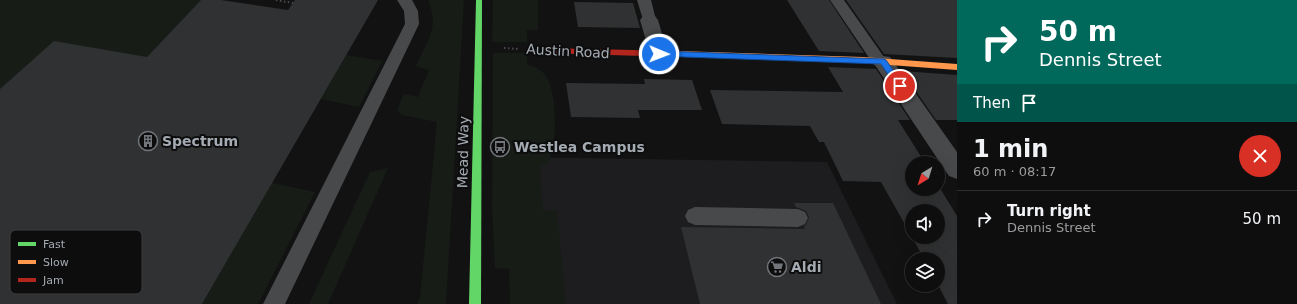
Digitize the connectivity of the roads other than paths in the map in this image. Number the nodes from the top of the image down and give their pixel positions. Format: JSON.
{"nodes":[{"id":1,"x":404,"y":0,"type":"edge"},
{"id":2,"x":478,"y":0,"type":"edge"},
{"id":3,"x":644,"y":0,"type":"edge"},
{"id":4,"x":837,"y":0,"type":"edge"},
{"id":5,"x":649,"y":20,"type":"joint"},
{"id":6,"x":544,"y":51,"type":"road end"},
{"id":7,"x":659,"y":54,"type":"junction"},
{"id":8,"x":881,"y":62,"type":"junction"},
{"id":9,"x":957,"y":67,"type":"edge"},
{"id":10,"x":957,"y":170,"type":"edge"},
{"id":11,"x":695,"y":216,"type":"dead end"},
{"id":12,"x":798,"y":218,"type":"dead end"},
{"id":13,"x":274,"y":304,"type":"edge"},
{"id":14,"x":475,"y":304,"type":"edge"}],
"edges":[{"from":1,"to":13,"type":"lane"},
{"from":2,"to":14,"type":"street","name":"Mead Way"},
{"from":3,"to":5,"type":"lane"},
{"from":4,"to":8,"type":"lane"},
{"from":5,"to":7,"type":"street"},
{"from":6,"to":7,"type":"street","name":"Austin Road"},
{"from":7,"to":8,"type":"street","name":"Austin Road"},
{"from":8,"to":9,"type":"street","name":"Austin Road"},
{"from":8,"to":10,"type":"street"},
{"from":11,"to":12,"type":"lane"}]}
